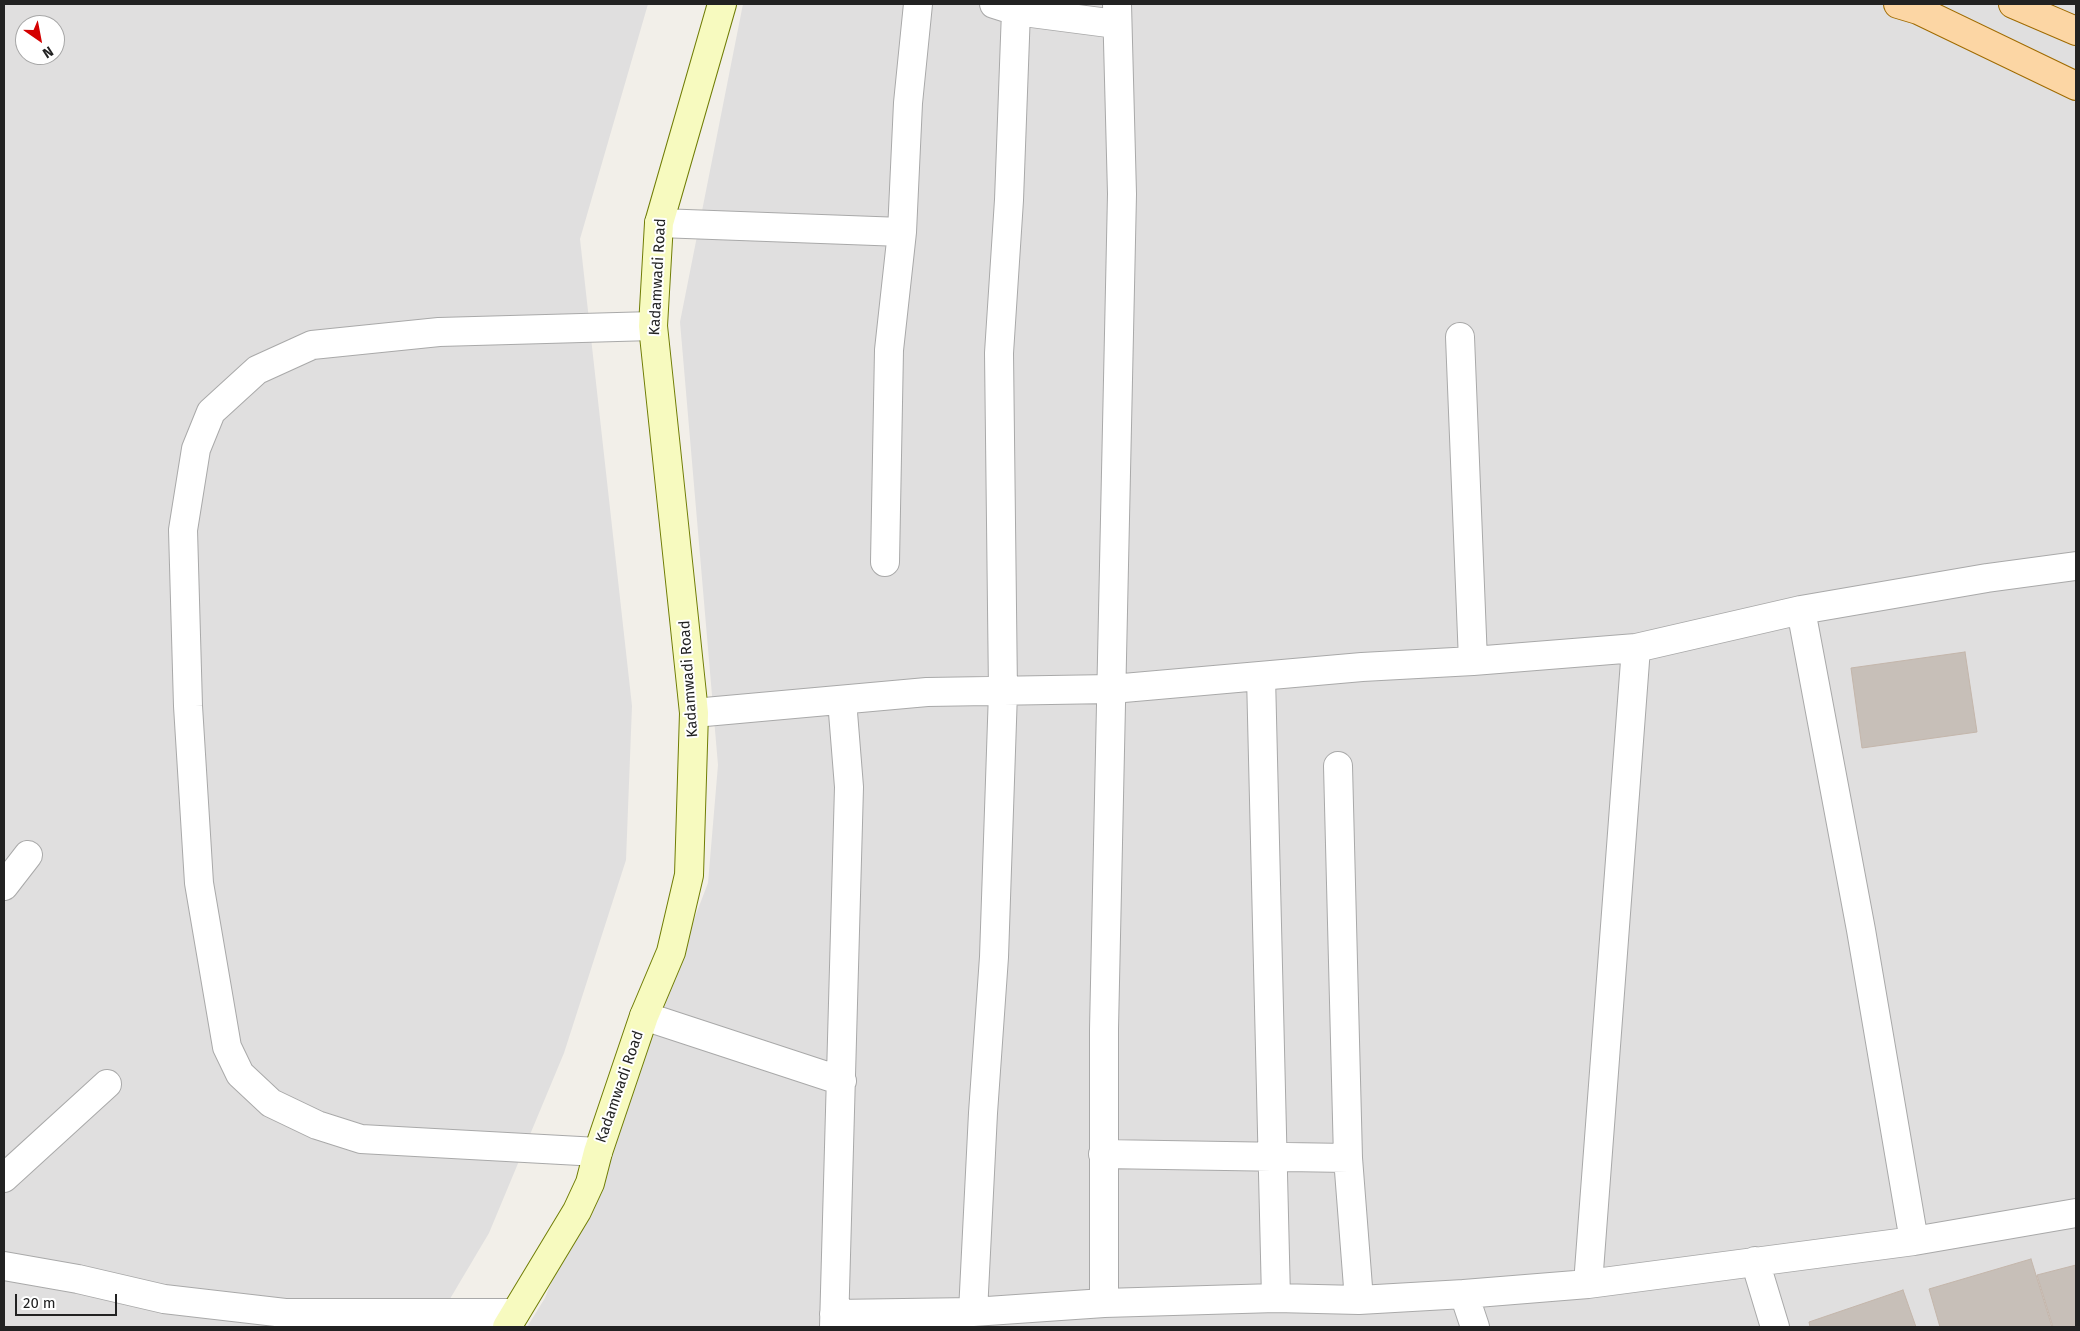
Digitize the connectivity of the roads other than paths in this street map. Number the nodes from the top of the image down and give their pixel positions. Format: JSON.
{"nodes":[{"id":1,"x":722,"y":4,"type":"edge"},
{"id":2,"x":918,"y":4,"type":"edge"},
{"id":3,"x":1898,"y":4,"type":"edge"},
{"id":4,"x":2012,"y":4,"type":"edge"},
{"id":5,"x":1005,"y":7,"type":"edge"},
{"id":6,"x":1116,"y":14,"type":"edge"},
{"id":7,"x":2076,"y":31,"type":"edge"},
{"id":8,"x":2076,"y":86,"type":"edge"},
{"id":9,"x":658,"y":222,"type":"junction"},
{"id":10,"x":902,"y":232,"type":"junction"},
{"id":11,"x":653,"y":326,"type":"junction"},
{"id":12,"x":1460,"y":337,"type":"dead end"},
{"id":13,"x":885,"y":562,"type":"dead end"},
{"id":14,"x":2076,"y":566,"type":"edge"},
{"id":15,"x":1801,"y":610,"type":"junction"},
{"id":16,"x":1636,"y":648,"type":"junction"},
{"id":17,"x":1473,"y":662,"type":"junction"},
{"id":18,"x":1261,"y":676,"type":"junction"},
{"id":19,"x":1112,"y":689,"type":"junction"},
{"id":20,"x":1003,"y":692,"type":"junction"},
{"id":21,"x":842,"y":700,"type":"junction"},
{"id":22,"x":694,"y":713,"type":"junction"},
{"id":23,"x":1338,"y":766,"type":"dead end"},
{"id":24,"x":28,"y":856,"type":"dead end"},
{"id":25,"x":4,"y":886,"type":"edge"},
{"id":26,"x":644,"y":1016,"type":"junction"},
{"id":27,"x":842,"y":1081,"type":"junction"},
{"id":28,"x":107,"y":1084,"type":"dead end"},
{"id":29,"x":598,"y":1152,"type":"junction"},
{"id":30,"x":1103,"y":1154,"type":"junction"},
{"id":31,"x":1274,"y":1156,"type":"junction"},
{"id":32,"x":1348,"y":1158,"type":"junction"},
{"id":33,"x":4,"y":1178,"type":"edge"},
{"id":34,"x":2076,"y":1213,"type":"edge"},
{"id":35,"x":1914,"y":1241,"type":"junction"},
{"id":36,"x":1755,"y":1261,"type":"junction"},
{"id":37,"x":4,"y":1266,"type":"edge"},
{"id":38,"x":1588,"y":1284,"type":"junction"},
{"id":39,"x":1464,"y":1294,"type":"junction"},
{"id":40,"x":1276,"y":1298,"type":"junction"},
{"id":41,"x":1359,"y":1300,"type":"junction"},
{"id":42,"x":1104,"y":1303,"type":"junction"},
{"id":43,"x":973,"y":1312,"type":"junction"},
{"id":44,"x":511,"y":1320,"type":"edge"},
{"id":45,"x":834,"y":1320,"type":"edge"},
{"id":46,"x":1475,"y":1327,"type":"edge"},
{"id":47,"x":1775,"y":1327,"type":"edge"}],
"edges":[{"from":1,"to":9,"type":"street","name":"Kadamwadi Road"},
{"from":2,"to":10,"type":"street"},
{"from":3,"to":8,"type":"main road"},
{"from":4,"to":7,"type":"main road"},
{"from":5,"to":6,"type":"street"},
{"from":5,"to":20,"type":"street"},
{"from":6,"to":19,"type":"street"},
{"from":9,"to":10,"type":"street"},
{"from":9,"to":11,"type":"street","name":"Kadamwadi Road"},
{"from":10,"to":13,"type":"street"},
{"from":11,"to":22,"type":"street","name":"Kadamwadi Road"},
{"from":11,"to":29,"type":"street"},
{"from":12,"to":17,"type":"street"},
{"from":14,"to":15,"type":"street"},
{"from":15,"to":16,"type":"street"},
{"from":15,"to":35,"type":"street"},
{"from":16,"to":17,"type":"street"},
{"from":16,"to":38,"type":"street"},
{"from":17,"to":18,"type":"street"},
{"from":18,"to":19,"type":"street"},
{"from":18,"to":31,"type":"street"},
{"from":19,"to":20,"type":"street"},
{"from":19,"to":30,"type":"street"},
{"from":20,"to":21,"type":"street"},
{"from":20,"to":43,"type":"street"},
{"from":21,"to":22,"type":"street"},
{"from":21,"to":27,"type":"street"},
{"from":22,"to":26,"type":"street","name":"Kadamwadi Road"},
{"from":23,"to":32,"type":"street"},
{"from":24,"to":25,"type":"street"},
{"from":26,"to":27,"type":"street"},
{"from":26,"to":29,"type":"street","name":"Kadamwadi Road"},
{"from":27,"to":45,"type":"street"},
{"from":28,"to":33,"type":"street"},
{"from":29,"to":44,"type":"street","name":"Kadamwadi Road"},
{"from":30,"to":31,"type":"street"},
{"from":30,"to":42,"type":"street"},
{"from":31,"to":32,"type":"street"},
{"from":31,"to":40,"type":"street"},
{"from":32,"to":41,"type":"street"},
{"from":34,"to":35,"type":"street"},
{"from":35,"to":36,"type":"street"},
{"from":36,"to":38,"type":"street"},
{"from":36,"to":47,"type":"street"},
{"from":37,"to":44,"type":"street"},
{"from":38,"to":39,"type":"street"},
{"from":39,"to":41,"type":"street"},
{"from":39,"to":46,"type":"street"},
{"from":40,"to":41,"type":"street"},
{"from":40,"to":42,"type":"street"},
{"from":42,"to":43,"type":"street"},
{"from":43,"to":45,"type":"street"}]}
